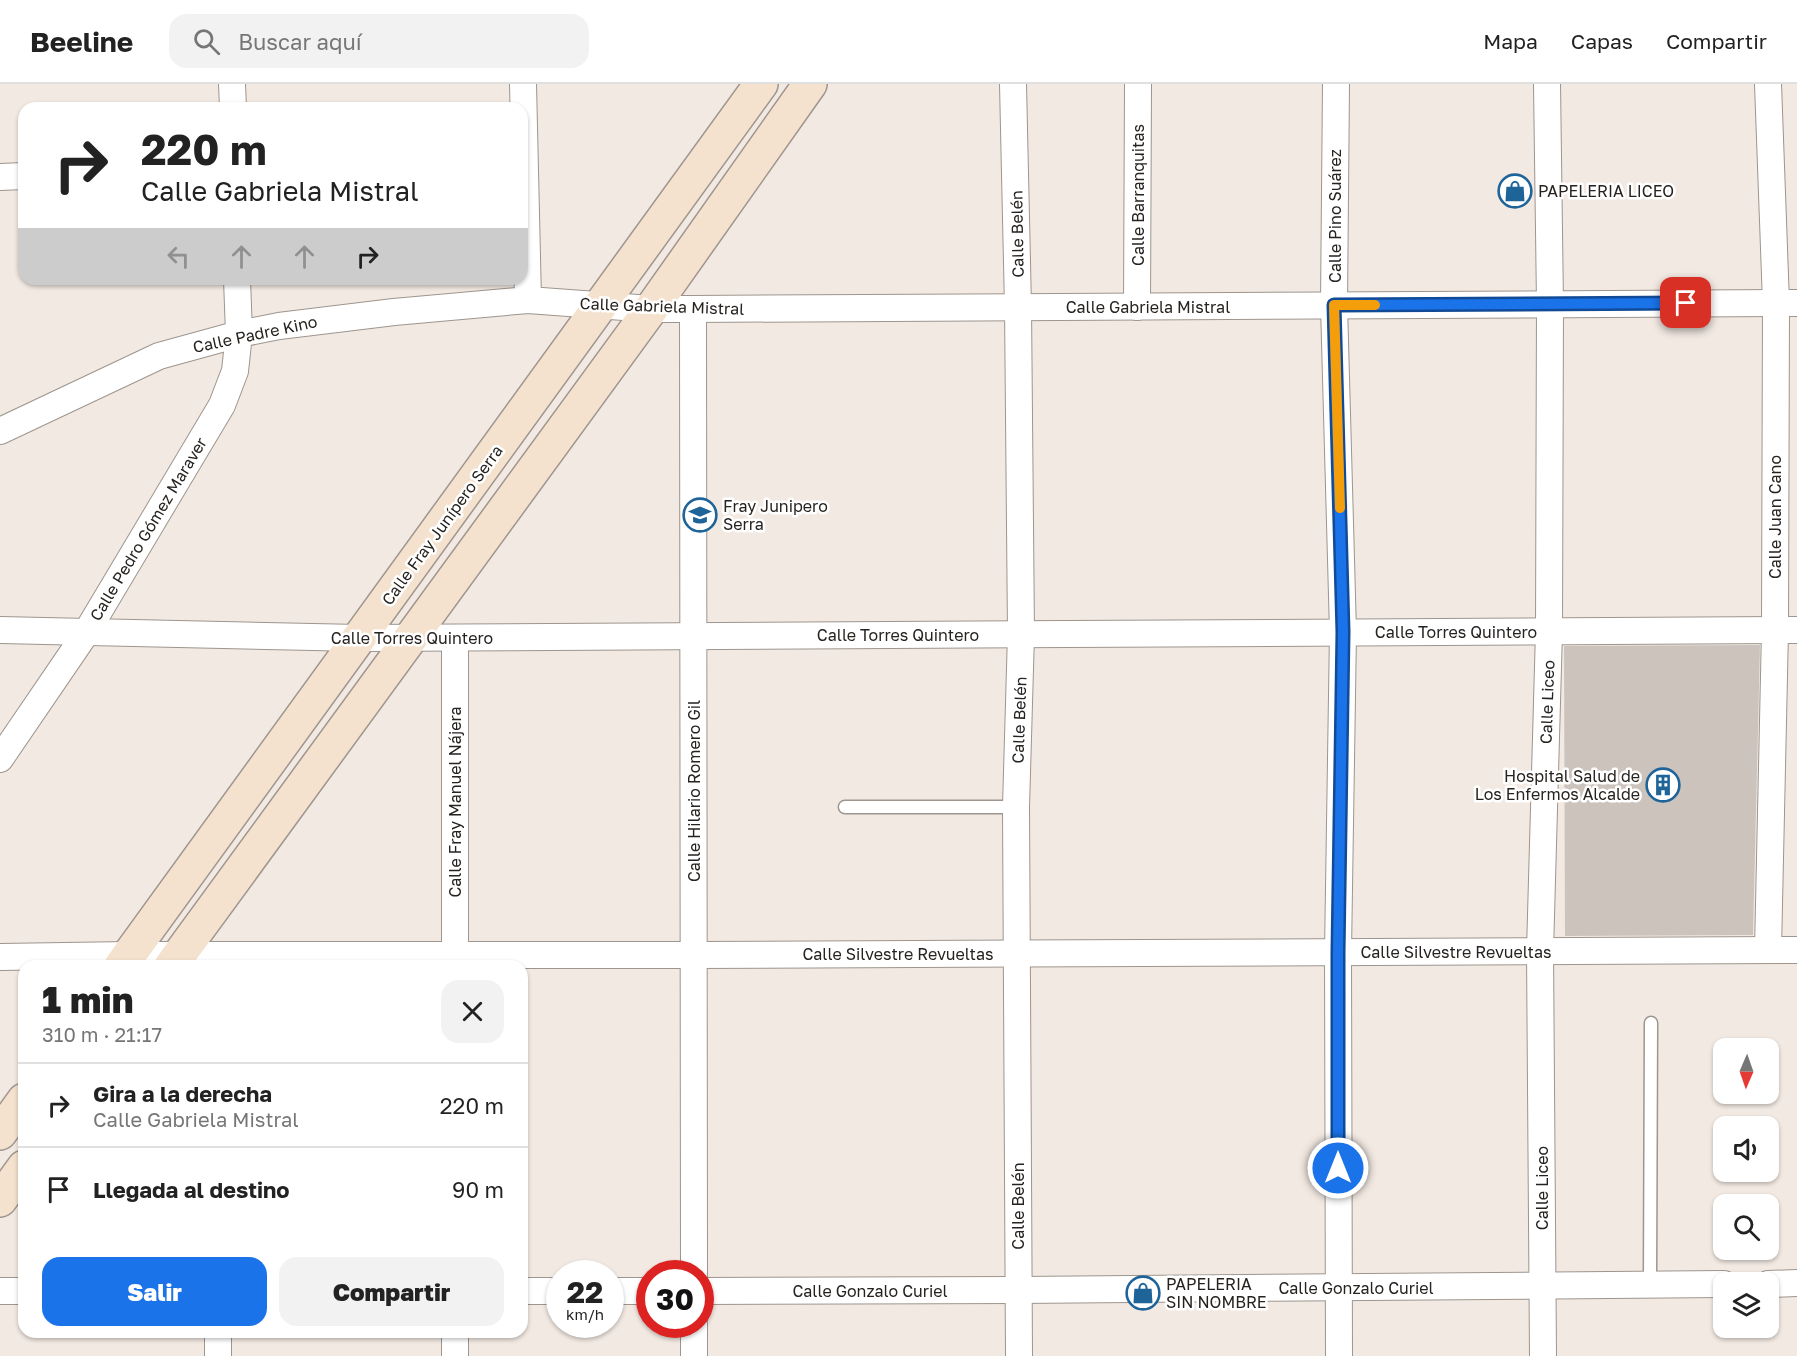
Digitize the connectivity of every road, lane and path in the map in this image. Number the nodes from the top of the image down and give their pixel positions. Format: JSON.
{"nodes":[{"id":1,"x":232,"y":84,"type":"edge"},
{"id":2,"x":523,"y":84,"type":"edge"},
{"id":3,"x":761,"y":84,"type":"edge"},
{"id":4,"x":810,"y":84,"type":"edge"},
{"id":5,"x":1014,"y":84,"type":"edge"},
{"id":6,"x":1138,"y":84,"type":"edge"},
{"id":7,"x":1336,"y":84,"type":"edge"},
{"id":8,"x":1547,"y":84,"type":"edge"},
{"id":9,"x":1768,"y":84,"type":"edge"},
{"id":10,"x":233,"y":102,"type":"edge"},
{"id":11,"x":523,"y":102,"type":"edge"},
{"id":12,"x":18,"y":176,"type":"edge"},
{"id":13,"x":0,"y":177,"type":"edge"},
{"id":14,"x":237,"y":285,"type":"edge"},
{"id":15,"x":514,"y":285,"type":"edge"},
{"id":16,"x":528,"y":285,"type":"edge"},
{"id":17,"x":528,"y":300,"type":"junction"},
{"id":18,"x":1786,"y":303,"type":"edge"},
{"id":19,"x":1550,"y":304,"type":"junction"},
{"id":20,"x":602,"y":305,"type":"junction"},
{"id":21,"x":1334,"y":305,"type":"junction"},
{"id":22,"x":1018,"y":307,"type":"junction"},
{"id":23,"x":1137,"y":307,"type":"junction"},
{"id":24,"x":651,"y":309,"type":"junction"},
{"id":25,"x":693,"y":309,"type":"junction"},
{"id":26,"x":239,"y":334,"type":"junction"},
{"id":27,"x":0,"y":431,"type":"edge"},
{"id":28,"x":0,"y":630,"type":"edge"},
{"id":29,"x":1786,"y":630,"type":"edge"},
{"id":30,"x":1549,"y":631,"type":"junction"},
{"id":31,"x":1343,"y":632,"type":"junction"},
{"id":32,"x":86,"y":633,"type":"junction"},
{"id":33,"x":1021,"y":634,"type":"junction"},
{"id":34,"x":693,"y":636,"type":"junction"},
{"id":35,"x":359,"y":638,"type":"junction"},
{"id":36,"x":411,"y":638,"type":"junction"},
{"id":37,"x":455,"y":638,"type":"junction"},
{"id":38,"x":0,"y":759,"type":"edge"},
{"id":39,"x":845,"y":807,"type":"dead end"},
{"id":40,"x":1016,"y":807,"type":"junction"},
{"id":41,"x":1768,"y":950,"type":"junction"},
{"id":42,"x":1797,"y":950,"type":"edge"},
{"id":43,"x":1540,"y":951,"type":"junction"},
{"id":44,"x":1338,"y":952,"type":"junction"},
{"id":45,"x":1017,"y":954,"type":"junction"},
{"id":46,"x":694,"y":955,"type":"junction"},
{"id":47,"x":0,"y":957,"type":"edge"},
{"id":48,"x":125,"y":960,"type":"edge"},
{"id":49,"x":175,"y":960,"type":"edge"},
{"id":50,"x":218,"y":960,"type":"edge"},
{"id":51,"x":455,"y":960,"type":"edge"},
{"id":52,"x":1651,"y":1023,"type":"dead end"},
{"id":53,"x":18,"y":1108,"type":"edge"},
{"id":54,"x":0,"y":1133,"type":"edge"},
{"id":55,"x":18,"y":1175,"type":"edge"},
{"id":56,"x":0,"y":1200,"type":"edge"},
{"id":57,"x":694,"y":1260,"type":"edge"},
{"id":58,"x":1797,"y":1283,"type":"edge"},
{"id":59,"x":1650,"y":1284,"type":"junction"},
{"id":60,"x":1713,"y":1284,"type":"edge"},
{"id":61,"x":1779,"y":1284,"type":"edge"},
{"id":62,"x":1543,"y":1286,"type":"junction"},
{"id":63,"x":1338,"y":1288,"type":"junction"},
{"id":64,"x":1019,"y":1290,"type":"junction"},
{"id":65,"x":0,"y":1291,"type":"edge"},
{"id":66,"x":18,"y":1291,"type":"edge"},
{"id":67,"x":528,"y":1291,"type":"edge"},
{"id":68,"x":546,"y":1291,"type":"edge"},
{"id":69,"x":714,"y":1291,"type":"edge"},
{"id":70,"x":218,"y":1338,"type":"edge"},
{"id":71,"x":455,"y":1338,"type":"edge"},
{"id":72,"x":694,"y":1338,"type":"edge"},
{"id":73,"x":218,"y":1356,"type":"edge"},
{"id":74,"x":455,"y":1356,"type":"edge"},
{"id":75,"x":694,"y":1356,"type":"edge"},
{"id":76,"x":1019,"y":1356,"type":"edge"},
{"id":77,"x":1339,"y":1356,"type":"edge"},
{"id":78,"x":1543,"y":1356,"type":"edge"}],
"edges":[{"from":1,"to":10,"type":"street"},
{"from":2,"to":11,"type":"street"},
{"from":3,"to":20,"type":"street","name":"Calle Fray Junípero Serra"},
{"from":4,"to":24,"type":"street"},
{"from":5,"to":22,"type":"street","name":"Calle Belén"},
{"from":6,"to":23,"type":"street","name":"Calle Barranquitas"},
{"from":7,"to":21,"type":"street","name":"Calle Pino Suárez"},
{"from":8,"to":19,"type":"street","name":"Calle Liceo"},
{"from":9,"to":18,"type":"street","name":"Calle Juan Cano"},
{"from":12,"to":13,"type":"street"},
{"from":14,"to":26,"type":"street","name":"Calle Pedro Gómez Maraver"},
{"from":15,"to":17,"type":"street"},
{"from":16,"to":17,"type":"street"},
{"from":17,"to":20,"type":"street","name":"Calle Gabriela Mistral"},
{"from":17,"to":26,"type":"street","name":"Calle Padre Kino"},
{"from":18,"to":19,"type":"street","name":"Calle Gabriela Mistral"},
{"from":18,"to":29,"type":"street","name":"Calle Juan Cano"},
{"from":19,"to":21,"type":"street","name":"Calle Gabriela Mistral"},
{"from":19,"to":30,"type":"street","name":"Calle Liceo"},
{"from":20,"to":24,"type":"street","name":"Calle Gabriela Mistral"},
{"from":20,"to":35,"type":"street","name":"Calle Fray Junípero Serra"},
{"from":21,"to":23,"type":"street","name":"Calle Gabriela Mistral"},
{"from":21,"to":31,"type":"street","name":"Calle Pino Suárez"},
{"from":22,"to":23,"type":"street","name":"Calle Gabriela Mistral"},
{"from":22,"to":25,"type":"street","name":"Calle Gabriela Mistral"},
{"from":22,"to":33,"type":"street","name":"Calle Belén"},
{"from":24,"to":25,"type":"street","name":"Calle Gabriela Mistral"},
{"from":24,"to":36,"type":"street"},
{"from":25,"to":34,"type":"street","name":"Calle Hilario Romero Gil"},
{"from":26,"to":27,"type":"street","name":"Calle Padre Kino"},
{"from":26,"to":32,"type":"street","name":"Calle Pedro Gómez Maraver"},
{"from":28,"to":32,"type":"street","name":"Calle Torres Quintero"},
{"from":29,"to":30,"type":"street","name":"Calle Torres Quintero"},
{"from":29,"to":41,"type":"street","name":"Calle Juan Cano"},
{"from":30,"to":31,"type":"street","name":"Calle Torres Quintero"},
{"from":30,"to":43,"type":"street","name":"Calle Liceo"},
{"from":31,"to":33,"type":"street","name":"Calle Torres Quintero"},
{"from":31,"to":44,"type":"street","name":"Calle Pino Suárez"},
{"from":32,"to":35,"type":"street","name":"Calle Torres Quintero"},
{"from":32,"to":38,"type":"street","name":"Calle Pedro Gómez Maraver"},
{"from":33,"to":34,"type":"street","name":"Calle Torres Quintero"},
{"from":33,"to":40,"type":"street","name":"Calle Belén"},
{"from":34,"to":37,"type":"street","name":"Calle Torres Quintero"},
{"from":34,"to":46,"type":"street","name":"Calle Hilario Romero Gil"},
{"from":35,"to":36,"type":"street","name":"Calle Torres Quintero"},
{"from":35,"to":48,"type":"street","name":"Calle Fray Junípero Serra"},
{"from":36,"to":37,"type":"street","name":"Calle Torres Quintero"},
{"from":36,"to":49,"type":"street"},
{"from":37,"to":51,"type":"street","name":"Calle Fray Manuel Nájera"},
{"from":39,"to":40,"type":"lane"},
{"from":40,"to":45,"type":"street","name":"Calle Belén"},
{"from":41,"to":42,"type":"street","name":"Calle Silvestre Revueltas"},
{"from":41,"to":43,"type":"street","name":"Calle Silvestre Revueltas"},
{"from":43,"to":44,"type":"street","name":"Calle Silvestre Revueltas"},
{"from":43,"to":62,"type":"street","name":"Calle Liceo"},
{"from":44,"to":45,"type":"street","name":"Calle Silvestre Revueltas"},
{"from":44,"to":63,"type":"street","name":"Calle Pino Suárez"},
{"from":45,"to":46,"type":"street","name":"Calle Silvestre Revueltas"},
{"from":45,"to":64,"type":"street","name":"Calle Belén"},
{"from":46,"to":51,"type":"street","name":"Calle Silvestre Revueltas"},
{"from":46,"to":57,"type":"street","name":"Calle Hilario Romero Gil"},
{"from":47,"to":48,"type":"street","name":"Calle Silvestre Revueltas"},
{"from":48,"to":49,"type":"street","name":"Calle Silvestre Revueltas"},
{"from":49,"to":50,"type":"street","name":"Calle Silvestre Revueltas"},
{"from":50,"to":51,"type":"street","name":"Calle Silvestre Revueltas"},
{"from":52,"to":59,"type":"lane"},
{"from":53,"to":54,"type":"street"},
{"from":55,"to":56,"type":"street"},
{"from":58,"to":61,"type":"street"},
{"from":59,"to":60,"type":"street","name":"Calle Gonzalo Curiel"},
{"from":59,"to":62,"type":"street","name":"Calle Gonzalo Curiel"},
{"from":62,"to":63,"type":"street","name":"Calle Gonzalo Curiel"},
{"from":62,"to":78,"type":"street","name":"Calle Liceo"},
{"from":63,"to":64,"type":"street","name":"Calle Gonzalo Curiel"},
{"from":63,"to":77,"type":"street","name":"Calle Pino Suárez"},
{"from":64,"to":69,"type":"street","name":"Calle Gonzalo Curiel"},
{"from":64,"to":76,"type":"street","name":"Calle Belén"},
{"from":65,"to":66,"type":"street"},
{"from":67,"to":68,"type":"street"},
{"from":70,"to":73,"type":"street"},
{"from":71,"to":74,"type":"street"},
{"from":72,"to":75,"type":"street"}]}
